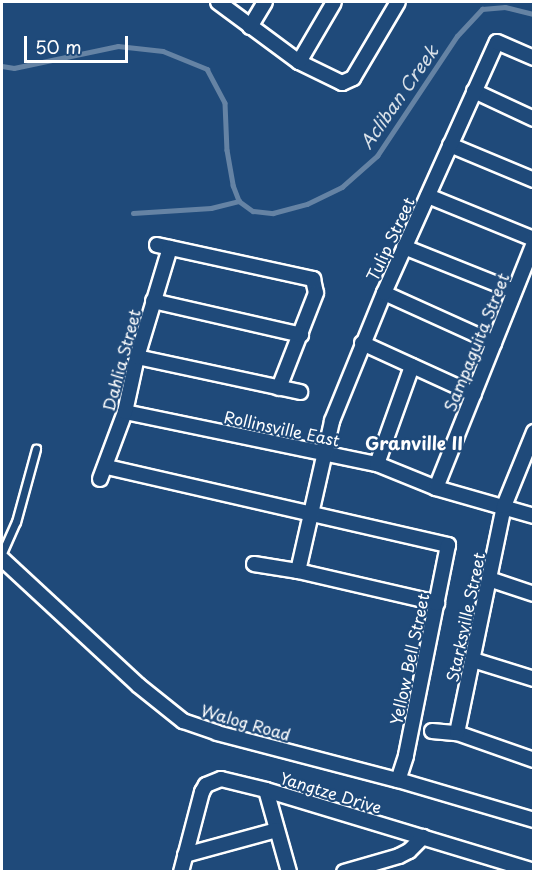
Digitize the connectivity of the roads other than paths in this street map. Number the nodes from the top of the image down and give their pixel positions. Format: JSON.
{"nodes":[{"id":1,"x":218,"y":2,"type":"edge"},
{"id":2,"x":265,"y":2,"type":"edge"},
{"id":3,"x":334,"y":2,"type":"edge"},
{"id":4,"x":398,"y":2,"type":"edge"},
{"id":5,"x":250,"y":27,"type":"junction"},
{"id":6,"x":534,"y":58,"type":"edge"},
{"id":7,"x":299,"y":62,"type":"junction"},
{"id":8,"x":474,"y":91,"type":"junction"},
{"id":9,"x":534,"y":119,"type":"edge"},
{"id":10,"x":450,"y":146,"type":"junction"},
{"id":11,"x":534,"y":180,"type":"edge"},
{"id":12,"x":428,"y":196,"type":"junction"},
{"id":13,"x":534,"y":241,"type":"edge"},
{"id":14,"x":404,"y":247,"type":"junction"},
{"id":15,"x":514,"y":291,"type":"junction"},
{"id":16,"x":384,"y":293,"type":"junction"},
{"id":17,"x":153,"y":301,"type":"junction"},
{"id":18,"x":301,"y":335,"type":"junction"},
{"id":19,"x":362,"y":343,"type":"junction"},
{"id":20,"x":494,"y":343,"type":"junction"},
{"id":21,"x":137,"y":357,"type":"junction"},
{"id":22,"x":412,"y":366,"type":"junction"},
{"id":23,"x":279,"y":388,"type":"junction"},
{"id":24,"x":300,"y":392,"type":"dead end"},
{"id":25,"x":474,"y":394,"type":"junction"},
{"id":26,"x":125,"y":412,"type":"junction"},
{"id":27,"x":532,"y":438,"type":"edge"},
{"id":28,"x":36,"y":449,"type":"dead end"},
{"id":29,"x":323,"y":453,"type":"junction"},
{"id":30,"x":377,"y":464,"type":"junction"},
{"id":31,"x":436,"y":488,"type":"junction"},
{"id":32,"x":504,"y":506,"type":"junction"},
{"id":33,"x":310,"y":513,"type":"junction"},
{"id":34,"x":534,"y":516,"type":"edge"},
{"id":35,"x":2,"y":553,"type":"edge"},
{"id":36,"x":2,"y":559,"type":"edge"},
{"id":37,"x":254,"y":564,"type":"dead end"},
{"id":38,"x":298,"y":571,"type":"junction"},
{"id":39,"x":489,"y":579,"type":"junction"},
{"id":40,"x":534,"y":594,"type":"edge"},
{"id":41,"x":437,"y":603,"type":"junction"},
{"id":42,"x":473,"y":660,"type":"junction"},
{"id":43,"x":534,"y":679,"type":"edge"},
{"id":44,"x":432,"y":731,"type":"dead end"},
{"id":45,"x":457,"y":733,"type":"junction"},
{"id":46,"x":534,"y":760,"type":"edge"},
{"id":47,"x":398,"y":780,"type":"junction"},
{"id":48,"x":266,"y":790,"type":"junction"},
{"id":49,"x":534,"y":820,"type":"edge"},
{"id":50,"x":278,"y":830,"type":"junction"},
{"id":51,"x":423,"y":837,"type":"junction"},
{"id":52,"x":185,"y":855,"type":"junction"},
{"id":53,"x":531,"y":871,"type":"edge"},
{"id":54,"x":181,"y":872,"type":"edge"},
{"id":55,"x":289,"y":872,"type":"edge"},
{"id":56,"x":344,"y":872,"type":"edge"}],
"edges":[{"from":1,"to":5,"type":"street"},
{"from":2,"to":5,"type":"street"},
{"from":3,"to":7,"type":"street"},
{"from":4,"to":7,"type":"street"},
{"from":5,"to":7,"type":"street"},
{"from":6,"to":8,"type":"street","name":"Tulip Street"},
{"from":8,"to":9,"type":"street"},
{"from":8,"to":10,"type":"street","name":"Tulip Street"},
{"from":10,"to":11,"type":"street"},
{"from":10,"to":12,"type":"street","name":"Tulip Street"},
{"from":12,"to":13,"type":"street"},
{"from":12,"to":14,"type":"street","name":"Tulip Street"},
{"from":13,"to":15,"type":"street","name":"Sampaguita Street"},
{"from":14,"to":15,"type":"street"},
{"from":14,"to":16,"type":"street","name":"Tulip Street"},
{"from":15,"to":20,"type":"street","name":"Sampaguita Street"},
{"from":16,"to":19,"type":"street","name":"Tulip Street"},
{"from":16,"to":20,"type":"street"},
{"from":17,"to":18,"type":"street"},
{"from":17,"to":18,"type":"street","name":"Dahlia Street"},
{"from":17,"to":21,"type":"street","name":"Dahlia Street"},
{"from":18,"to":23,"type":"street"},
{"from":19,"to":22,"type":"street"},
{"from":19,"to":29,"type":"street","name":"Tulip Street"},
{"from":20,"to":25,"type":"street","name":"Sampaguita Street"},
{"from":21,"to":23,"type":"street"},
{"from":21,"to":26,"type":"street","name":"Dahlia Street"},
{"from":22,"to":25,"type":"street"},
{"from":22,"to":30,"type":"street"},
{"from":23,"to":24,"type":"street"},
{"from":25,"to":31,"type":"street","name":"Sampaguita Street"},
{"from":26,"to":29,"type":"street","name":"Rollinsville East"},
{"from":26,"to":33,"type":"street","name":"Dahlia Street"},
{"from":27,"to":32,"type":"street","name":"Starksville Street"},
{"from":28,"to":35,"type":"lane"},
{"from":29,"to":30,"type":"street","name":"Rollinsville East"},
{"from":29,"to":33,"type":"street","name":"Tulip Street"},
{"from":30,"to":31,"type":"street","name":"Rollinsville East"},
{"from":31,"to":32,"type":"street","name":"Rollinsville East"},
{"from":32,"to":34,"type":"street","name":"Rollinsville East"},
{"from":32,"to":39,"type":"street","name":"Starksville Street"},
{"from":33,"to":38,"type":"street","name":"Tulip Street"},
{"from":33,"to":41,"type":"street","name":"Yellow Bell Street"},
{"from":36,"to":47,"type":"street","name":"Walog Road"},
{"from":37,"to":38,"type":"street"},
{"from":38,"to":41,"type":"street"},
{"from":39,"to":40,"type":"street"},
{"from":39,"to":42,"type":"street","name":"Starksville Street"},
{"from":41,"to":47,"type":"street","name":"Yellow Bell Street"},
{"from":42,"to":43,"type":"street"},
{"from":42,"to":45,"type":"street","name":"Starksville Street"},
{"from":44,"to":45,"type":"street"},
{"from":45,"to":46,"type":"street"},
{"from":47,"to":49,"type":"street","name":"Walog Road"},
{"from":48,"to":50,"type":"street"},
{"from":48,"to":51,"type":"street","name":"Yangtze Drive"},
{"from":48,"to":52,"type":"street","name":"Yangtze Drive"},
{"from":50,"to":52,"type":"street"},
{"from":50,"to":55,"type":"street"},
{"from":51,"to":53,"type":"street","name":"Yangtze Drive"},
{"from":51,"to":56,"type":"street"},
{"from":52,"to":54,"type":"street","name":"Yangtze Drive"}]}
